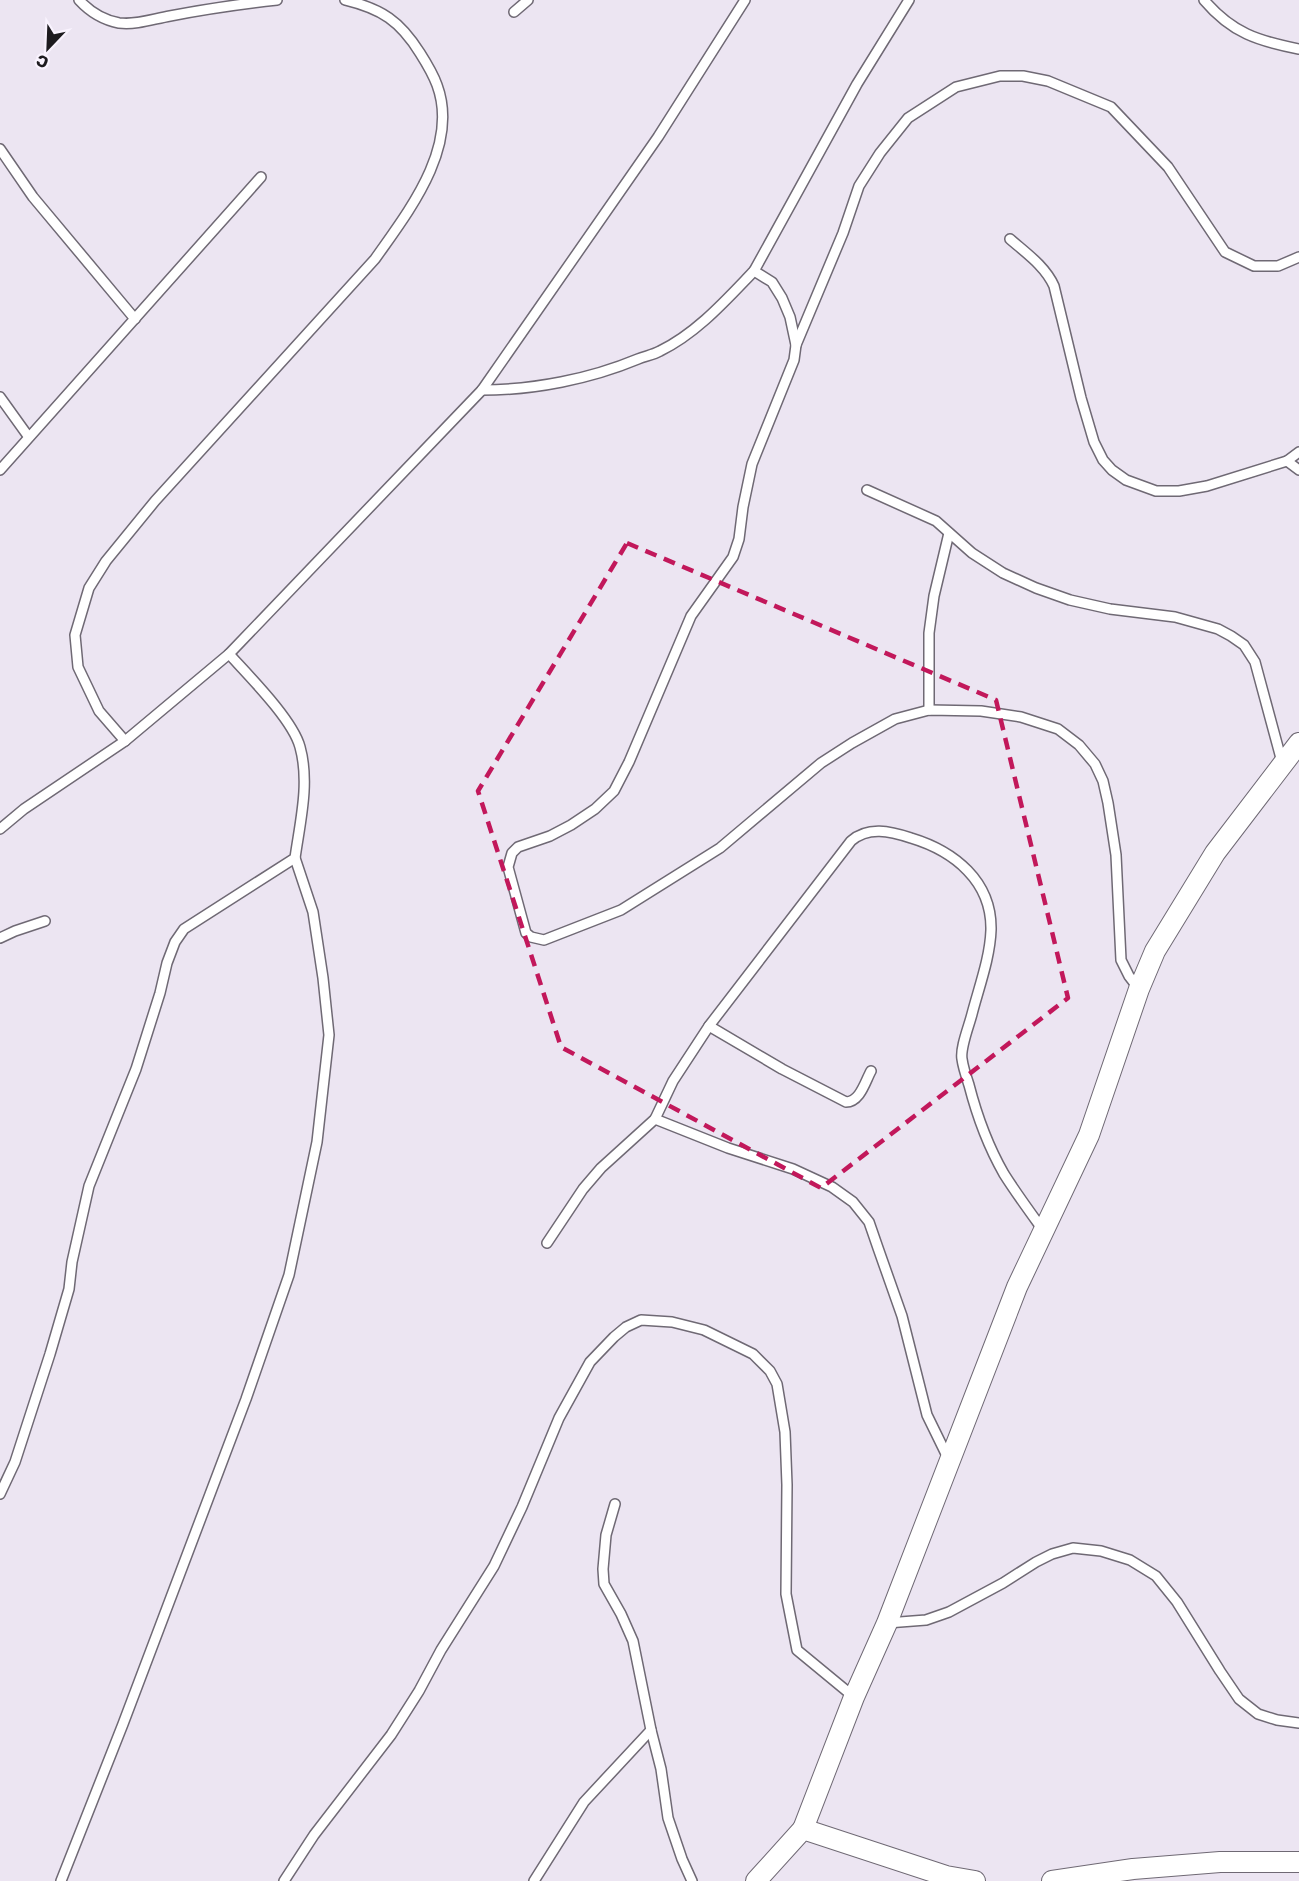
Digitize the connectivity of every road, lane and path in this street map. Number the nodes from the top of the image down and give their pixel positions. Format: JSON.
{"nodes":[{"id":1,"x":79,"y":0,"type":"edge"},
{"id":2,"x":277,"y":0,"type":"edge"},
{"id":3,"x":345,"y":0,"type":"edge"},
{"id":4,"x":528,"y":0,"type":"edge"},
{"id":5,"x":746,"y":0,"type":"edge"},
{"id":6,"x":909,"y":0,"type":"edge"},
{"id":7,"x":1204,"y":0,"type":"edge"},
{"id":8,"x":514,"y":12,"type":"dead end"},
{"id":9,"x":1299,"y":49,"type":"edge"},
{"id":10,"x":0,"y":149,"type":"edge"},
{"id":11,"x":261,"y":177,"type":"dead end"},
{"id":12,"x":1010,"y":239,"type":"dead end"},
{"id":13,"x":1299,"y":257,"type":"edge"},
{"id":14,"x":754,"y":271,"type":"junction"},
{"id":15,"x":135,"y":319,"type":"junction"},
{"id":16,"x":796,"y":345,"type":"junction"},
{"id":17,"x":482,"y":390,"type":"junction"},
{"id":18,"x":0,"y":397,"type":"edge"},
{"id":19,"x":28,"y":436,"type":"junction"},
{"id":20,"x":1299,"y":452,"type":"edge"},
{"id":21,"x":1287,"y":461,"type":"junction"},
{"id":22,"x":0,"y":470,"type":"edge"},
{"id":23,"x":1299,"y":470,"type":"edge"},
{"id":24,"x":867,"y":490,"type":"dead end"},
{"id":25,"x":949,"y":533,"type":"junction"},
{"id":26,"x":229,"y":654,"type":"junction"},
{"id":27,"x":930,"y":710,"type":"junction"},
{"id":28,"x":124,"y":741,"type":"junction"},
{"id":29,"x":1299,"y":743,"type":"edge"},
{"id":30,"x":1283,"y":764,"type":"junction"},
{"id":31,"x":0,"y":829,"type":"edge"},
{"id":32,"x":296,"y":858,"type":"junction"},
{"id":33,"x":45,"y":921,"type":"dead end"},
{"id":34,"x":0,"y":938,"type":"edge"},
{"id":35,"x":1139,"y":989,"type":"junction"},
{"id":36,"x":709,"y":1026,"type":"junction"},
{"id":37,"x":871,"y":1071,"type":"dead end"},
{"id":38,"x":655,"y":1119,"type":"junction"},
{"id":39,"x":1044,"y":1232,"type":"junction"},
{"id":40,"x":547,"y":1244,"type":"dead end"},
{"id":41,"x":950,"y":1461,"type":"junction"},
{"id":42,"x":0,"y":1494,"type":"edge"},
{"id":43,"x":615,"y":1504,"type":"dead end"},
{"id":44,"x":887,"y":1623,"type":"junction"},
{"id":45,"x":854,"y":1697,"type":"junction"},
{"id":46,"x":1299,"y":1722,"type":"edge"},
{"id":47,"x":651,"y":1730,"type":"junction"},
{"id":48,"x":803,"y":1829,"type":"junction"},
{"id":49,"x":1299,"y":1862,"type":"edge"},
{"id":50,"x":61,"y":1881,"type":"edge"},
{"id":51,"x":284,"y":1881,"type":"edge"},
{"id":52,"x":534,"y":1881,"type":"edge"},
{"id":53,"x":692,"y":1881,"type":"edge"},
{"id":54,"x":756,"y":1881,"type":"edge"},
{"id":55,"x":975,"y":1881,"type":"edge"},
{"id":56,"x":1052,"y":1881,"type":"edge"}],
"edges":[{"from":1,"to":2,"type":"lane"},
{"from":3,"to":28,"type":"lane"},
{"from":4,"to":8,"type":"lane"},
{"from":5,"to":17,"type":"lane"},
{"from":6,"to":14,"type":"lane"},
{"from":7,"to":9,"type":"lane"},
{"from":10,"to":15,"type":"lane"},
{"from":11,"to":15,"type":"lane"},
{"from":12,"to":21,"type":"lane"},
{"from":13,"to":16,"type":"lane"},
{"from":14,"to":16,"type":"lane"},
{"from":14,"to":17,"type":"lane"},
{"from":15,"to":19,"type":"lane"},
{"from":16,"to":27,"type":"lane"},
{"from":17,"to":26,"type":"lane"},
{"from":18,"to":19,"type":"lane"},
{"from":19,"to":22,"type":"lane"},
{"from":20,"to":21,"type":"lane"},
{"from":21,"to":23,"type":"lane"},
{"from":24,"to":25,"type":"lane"},
{"from":25,"to":27,"type":"lane"},
{"from":25,"to":30,"type":"lane"},
{"from":26,"to":28,"type":"lane"},
{"from":26,"to":32,"type":"lane"},
{"from":27,"to":35,"type":"lane"},
{"from":28,"to":31,"type":"lane"},
{"from":29,"to":30,"type":"street"},
{"from":30,"to":35,"type":"street"},
{"from":32,"to":42,"type":"lane"},
{"from":32,"to":50,"type":"lane"},
{"from":33,"to":34,"type":"lane"},
{"from":35,"to":39,"type":"street"},
{"from":36,"to":37,"type":"lane"},
{"from":36,"to":38,"type":"lane"},
{"from":36,"to":39,"type":"lane"},
{"from":38,"to":40,"type":"lane"},
{"from":38,"to":41,"type":"lane"},
{"from":39,"to":41,"type":"street"},
{"from":41,"to":44,"type":"street"},
{"from":43,"to":47,"type":"lane"},
{"from":44,"to":45,"type":"street"},
{"from":44,"to":46,"type":"lane"},
{"from":45,"to":48,"type":"street"},
{"from":45,"to":51,"type":"lane"},
{"from":47,"to":52,"type":"lane"},
{"from":47,"to":53,"type":"lane"},
{"from":48,"to":54,"type":"street"},
{"from":48,"to":55,"type":"street"},
{"from":49,"to":56,"type":"street"}]}
